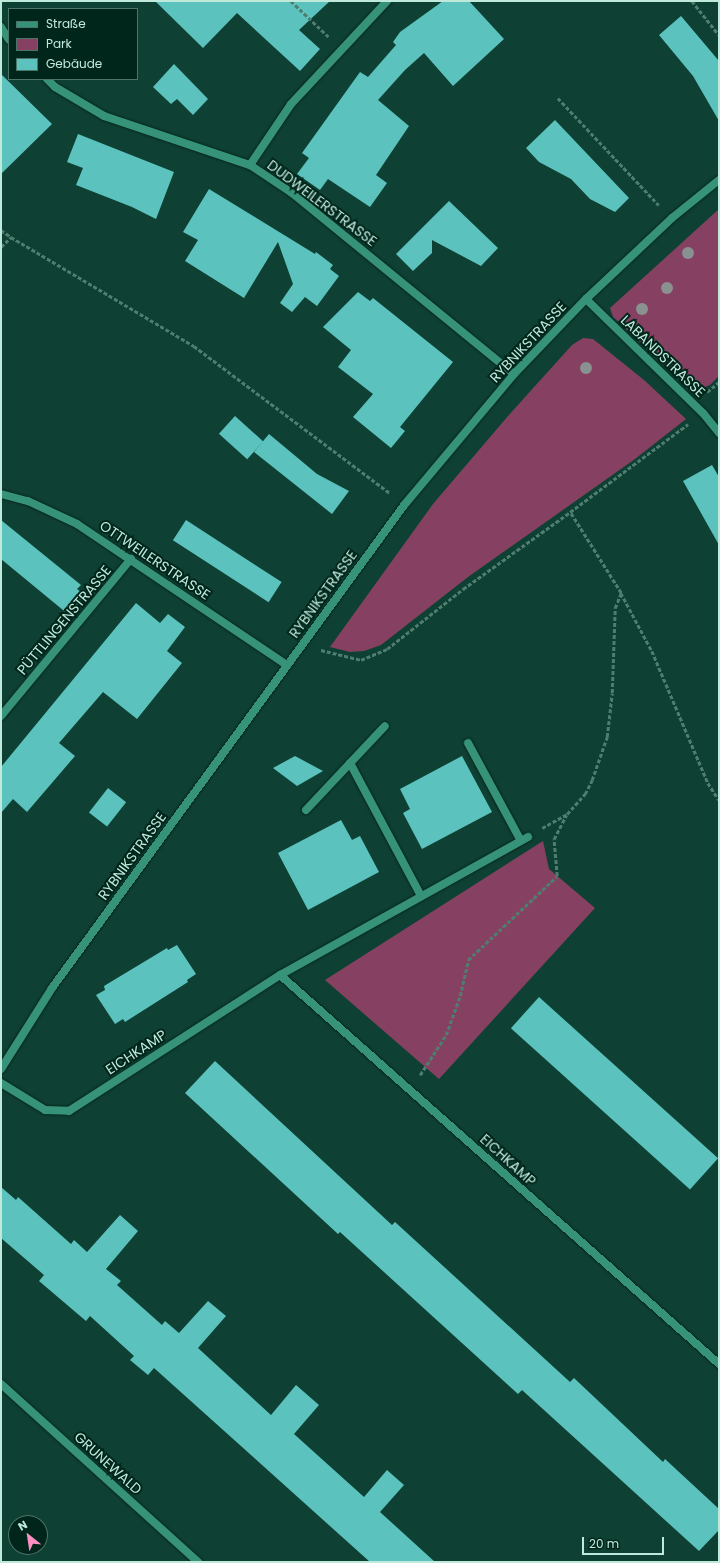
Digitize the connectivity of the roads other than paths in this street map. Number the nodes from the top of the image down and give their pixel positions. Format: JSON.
{"nodes":[{"id":1,"x":387,"y":1,"type":"edge"},
{"id":2,"x":1,"y":27,"type":"edge"},
{"id":3,"x":8,"y":38,"type":"edge"},
{"id":4,"x":47,"y":80,"type":"edge"},
{"id":5,"x":250,"y":165,"type":"junction"},
{"id":6,"x":719,"y":180,"type":"edge"},
{"id":7,"x":586,"y":299,"type":"junction"},
{"id":8,"x":514,"y":374,"type":"junction"},
{"id":9,"x":719,"y":433,"type":"edge"},
{"id":10,"x":1,"y":494,"type":"edge"},
{"id":11,"x":131,"y":560,"type":"junction"},
{"id":12,"x":287,"y":665,"type":"junction"},
{"id":13,"x":1,"y":716,"type":"edge"},
{"id":14,"x":385,"y":726,"type":"dead end"},
{"id":15,"x":468,"y":743,"type":"dead end"},
{"id":16,"x":350,"y":763,"type":"junction"},
{"id":17,"x":306,"y":810,"type":"dead end"},
{"id":18,"x":420,"y":896,"type":"junction"},
{"id":19,"x":280,"y":975,"type":"junction"},
{"id":20,"x":1,"y":1069,"type":"edge"},
{"id":21,"x":1,"y":1083,"type":"edge"},
{"id":22,"x":719,"y":1364,"type":"edge"},
{"id":23,"x":1,"y":1384,"type":"edge"},
{"id":24,"x":198,"y":1562,"type":"edge"}],
"edges":[{"from":1,"to":5,"type":"street"},
{"from":2,"to":3,"type":"street"},
{"from":4,"to":5,"type":"street","name":"DUDWEILERSTRASSE"},
{"from":5,"to":8,"type":"street","name":"DUDWEILERSTRASSE"},
{"from":6,"to":7,"type":"street","name":"RYBNIKSTRASSE"},
{"from":7,"to":8,"type":"street","name":"RYBNIKSTRASSE"},
{"from":7,"to":9,"type":"street","name":"LABANDSTRASSE"},
{"from":8,"to":12,"type":"street","name":"RYBNIKSTRASSE"},
{"from":10,"to":11,"type":"street","name":"OTTWEILERSTRASSE"},
{"from":11,"to":12,"type":"street","name":"OTTWEILERSTRASSE"},
{"from":11,"to":13,"type":"street","name":"PÜTTLINGENSTRASSE"},
{"from":12,"to":20,"type":"street","name":"RYBNIKSTRASSE"},
{"from":14,"to":16,"type":"street"},
{"from":15,"to":18,"type":"street","name":"EICHKAMP"},
{"from":16,"to":17,"type":"street"},
{"from":16,"to":18,"type":"street"},
{"from":18,"to":19,"type":"street","name":"EICHKAMP"},
{"from":19,"to":21,"type":"street","name":"EICHKAMP"},
{"from":19,"to":22,"type":"street","name":"EICHKAMP"},
{"from":23,"to":24,"type":"street","name":"GRUNEWALD"}]}
